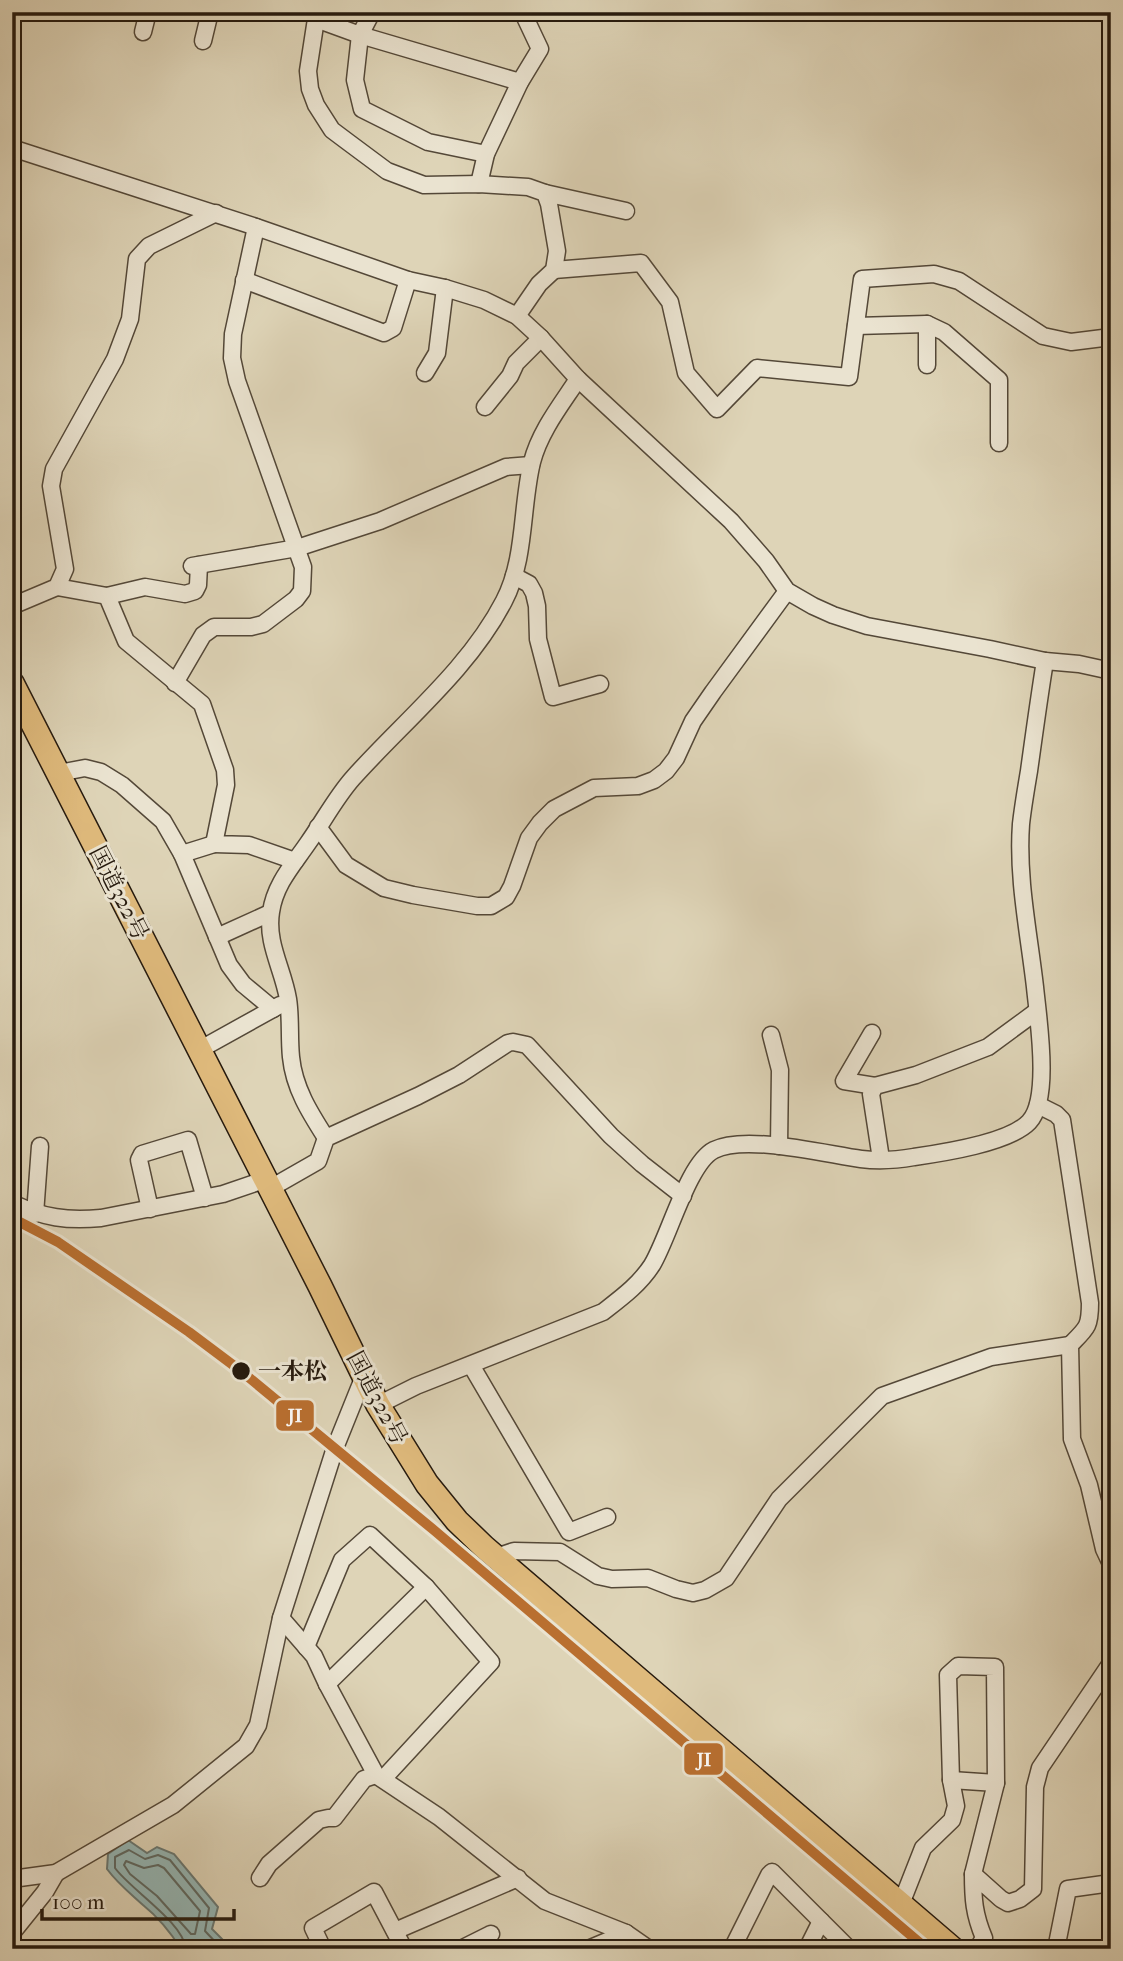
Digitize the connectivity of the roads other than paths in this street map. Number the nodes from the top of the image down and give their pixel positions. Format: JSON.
{"nodes":[{"id":1,"x":148,"y":12,"type":"edge"},
{"id":2,"x":210,"y":12,"type":"edge"},
{"id":3,"x":372,"y":12,"type":"edge"},
{"id":4,"x":520,"y":12,"type":"edge"},
{"id":5,"x":314,"y":16,"type":"edge"},
{"id":6,"x":143,"y":32,"type":"dead end"},
{"id":7,"x":360,"y":35,"type":"junction"},
{"id":8,"x":203,"y":41,"type":"dead end"},
{"id":9,"x":520,"y":82,"type":"junction"},
{"id":10,"x":12,"y":148,"type":"edge"},
{"id":11,"x":486,"y":154,"type":"junction"},
{"id":12,"x":479,"y":184,"type":"junction"},
{"id":13,"x":545,"y":193,"type":"junction"},
{"id":14,"x":626,"y":211,"type":"dead end"},
{"id":15,"x":216,"y":213,"type":"junction"},
{"id":16,"x":256,"y":227,"type":"junction"},
{"id":17,"x":554,"y":270,"type":"junction"},
{"id":18,"x":244,"y":280,"type":"junction"},
{"id":19,"x":408,"y":280,"type":"junction"},
{"id":20,"x":445,"y":288,"type":"junction"},
{"id":21,"x":517,"y":316,"type":"junction"},
{"id":22,"x":927,"y":324,"type":"junction"},
{"id":23,"x":856,"y":326,"type":"junction"},
{"id":24,"x":1111,"y":337,"type":"edge"},
{"id":25,"x":541,"y":338,"type":"junction"},
{"id":26,"x":927,"y":365,"type":"dead end"},
{"id":27,"x":425,"y":373,"type":"dead end"},
{"id":28,"x":578,"y":379,"type":"junction"},
{"id":29,"x":485,"y":407,"type":"dead end"},
{"id":30,"x":999,"y":443,"type":"dead end"},
{"id":31,"x":531,"y":465,"type":"junction"},
{"id":32,"x":297,"y":548,"type":"junction"},
{"id":33,"x":514,"y":576,"type":"junction"},
{"id":34,"x":57,"y":587,"type":"junction"},
{"id":35,"x":787,"y":591,"type":"junction"},
{"id":36,"x":107,"y":596,"type":"junction"},
{"id":37,"x":12,"y":606,"type":"edge"},
{"id":38,"x":1045,"y":661,"type":"junction"},
{"id":39,"x":1110,"y":669,"type":"edge"},
{"id":40,"x":12,"y":682,"type":"edge"},
{"id":41,"x":174,"y":683,"type":"junction"},
{"id":42,"x":600,"y":684,"type":"dead end"},
{"id":43,"x":59,"y":773,"type":"junction"},
{"id":44,"x":318,"y":827,"type":"junction"},
{"id":45,"x":214,"y":844,"type":"junction"},
{"id":46,"x":183,"y":855,"type":"junction"},
{"id":47,"x":295,"y":860,"type":"junction"},
{"id":48,"x":270,"y":913,"type":"junction"},
{"id":49,"x":217,"y":937,"type":"junction"},
{"id":50,"x":288,"y":1001,"type":"junction"},
{"id":51,"x":273,"y":1009,"type":"junction"},
{"id":52,"x":1037,"y":1011,"type":"junction"},
{"id":53,"x":872,"y":1033,"type":"dead end"},
{"id":54,"x":771,"y":1035,"type":"dead end"},
{"id":55,"x":199,"y":1050,"type":"junction"},
{"id":56,"x":875,"y":1086,"type":"junction"},
{"id":57,"x":1038,"y":1105,"type":"junction"},
{"id":58,"x":326,"y":1138,"type":"junction"},
{"id":59,"x":40,"y":1146,"type":"dead end"},
{"id":60,"x":779,"y":1146,"type":"junction"},
{"id":61,"x":881,"y":1159,"type":"junction"},
{"id":62,"x":267,"y":1184,"type":"junction"},
{"id":63,"x":683,"y":1196,"type":"junction"},
{"id":64,"x":205,"y":1198,"type":"junction"},
{"id":65,"x":12,"y":1203,"type":"edge"},
{"id":66,"x":150,"y":1209,"type":"junction"},
{"id":67,"x":35,"y":1214,"type":"junction"},
{"id":68,"x":1070,"y":1345,"type":"junction"},
{"id":69,"x":471,"y":1365,"type":"junction"},
{"id":70,"x":364,"y":1376,"type":"junction"},
{"id":71,"x":377,"y":1405,"type":"junction"},
{"id":72,"x":607,"y":1517,"type":"dead end"},
{"id":73,"x":496,"y":1557,"type":"junction"},
{"id":74,"x":1111,"y":1564,"type":"edge"},
{"id":75,"x":426,"y":1587,"type":"junction"},
{"id":76,"x":281,"y":1618,"type":"junction"},
{"id":77,"x":306,"y":1647,"type":"junction"},
{"id":78,"x":1111,"y":1663,"type":"edge"},
{"id":79,"x":327,"y":1684,"type":"junction"},
{"id":80,"x":379,"y":1777,"type":"junction"},
{"id":81,"x":951,"y":1780,"type":"junction"},
{"id":82,"x":996,"y":1783,"type":"junction"},
{"id":83,"x":56,"y":1874,"type":"junction"},
{"id":84,"x":973,"y":1874,"type":"junction"},
{"id":85,"x":260,"y":1878,"type":"dead end"},
{"id":86,"x":518,"y":1878,"type":"junction"},
{"id":87,"x":12,"y":1879,"type":"edge"},
{"id":88,"x":1111,"y":1883,"type":"edge"},
{"id":89,"x":901,"y":1904,"type":"junction"},
{"id":90,"x":821,"y":1921,"type":"junction"},
{"id":91,"x":395,"y":1931,"type":"junction"},
{"id":92,"x":12,"y":1933,"type":"edge"},
{"id":93,"x":626,"y":1933,"type":"junction"},
{"id":94,"x":491,"y":1934,"type":"dead end"},
{"id":95,"x":323,"y":1949,"type":"edge"},
{"id":96,"x":404,"y":1949,"type":"edge"},
{"id":97,"x":461,"y":1949,"type":"edge"},
{"id":98,"x":588,"y":1949,"type":"edge"},
{"id":99,"x":649,"y":1949,"type":"edge"},
{"id":100,"x":732,"y":1949,"type":"edge"},
{"id":101,"x":807,"y":1949,"type":"edge"},
{"id":102,"x":849,"y":1949,"type":"edge"},
{"id":103,"x":953,"y":1949,"type":"edge"},
{"id":104,"x":977,"y":1949,"type":"edge"},
{"id":105,"x":1056,"y":1949,"type":"edge"}],
"edges":[{"from":1,"to":6,"type":"street"},
{"from":2,"to":8,"type":"street"},
{"from":3,"to":7,"type":"street"},
{"from":4,"to":9,"type":"street"},
{"from":5,"to":7,"type":"street"},
{"from":5,"to":12,"type":"street"},
{"from":7,"to":9,"type":"street"},
{"from":7,"to":11,"type":"street"},
{"from":9,"to":11,"type":"street"},
{"from":10,"to":15,"type":"street"},
{"from":11,"to":12,"type":"street"},
{"from":12,"to":13,"type":"street"},
{"from":13,"to":14,"type":"street"},
{"from":13,"to":17,"type":"street"},
{"from":15,"to":16,"type":"street"},
{"from":15,"to":34,"type":"street"},
{"from":16,"to":18,"type":"street"},
{"from":16,"to":19,"type":"street"},
{"from":17,"to":21,"type":"street"},
{"from":17,"to":23,"type":"street"},
{"from":18,"to":19,"type":"street"},
{"from":18,"to":32,"type":"street"},
{"from":19,"to":20,"type":"street"},
{"from":20,"to":21,"type":"street"},
{"from":20,"to":27,"type":"street"},
{"from":21,"to":25,"type":"street"},
{"from":22,"to":23,"type":"street"},
{"from":22,"to":26,"type":"street"},
{"from":22,"to":30,"type":"street"},
{"from":23,"to":24,"type":"street"},
{"from":25,"to":28,"type":"street"},
{"from":25,"to":29,"type":"street"},
{"from":28,"to":31,"type":"street"},
{"from":28,"to":35,"type":"street"},
{"from":31,"to":32,"type":"street"},
{"from":31,"to":33,"type":"street"},
{"from":32,"to":36,"type":"street"},
{"from":32,"to":41,"type":"street"},
{"from":33,"to":42,"type":"street"},
{"from":33,"to":44,"type":"street"},
{"from":34,"to":36,"type":"street"},
{"from":34,"to":37,"type":"street"},
{"from":35,"to":38,"type":"street"},
{"from":35,"to":44,"type":"street"},
{"from":36,"to":41,"type":"street"},
{"from":38,"to":39,"type":"street"},
{"from":38,"to":52,"type":"street"},
{"from":40,"to":43,"type":"highway","name":"国道322号"},
{"from":41,"to":45,"type":"street"},
{"from":43,"to":46,"type":"street"},
{"from":43,"to":55,"type":"highway","name":"国道322号"},
{"from":44,"to":47,"type":"street"},
{"from":45,"to":46,"type":"street"},
{"from":45,"to":47,"type":"street"},
{"from":46,"to":49,"type":"street"},
{"from":47,"to":48,"type":"street"},
{"from":48,"to":49,"type":"street"},
{"from":48,"to":50,"type":"street"},
{"from":49,"to":51,"type":"street"},
{"from":50,"to":51,"type":"street"},
{"from":50,"to":58,"type":"street"},
{"from":51,"to":55,"type":"street"},
{"from":52,"to":56,"type":"street"},
{"from":52,"to":57,"type":"street"},
{"from":53,"to":56,"type":"street"},
{"from":54,"to":60,"type":"street"},
{"from":55,"to":62,"type":"highway","name":"国道322号"},
{"from":56,"to":61,"type":"street"},
{"from":57,"to":61,"type":"street"},
{"from":57,"to":68,"type":"street"},
{"from":58,"to":62,"type":"street"},
{"from":58,"to":63,"type":"street"},
{"from":59,"to":67,"type":"street"},
{"from":60,"to":61,"type":"street"},
{"from":60,"to":63,"type":"street"},
{"from":62,"to":64,"type":"street"},
{"from":62,"to":70,"type":"highway","name":"国道322号"},
{"from":63,"to":69,"type":"street"},
{"from":64,"to":66,"type":"street"},
{"from":64,"to":66,"type":"street"},
{"from":65,"to":67,"type":"street"},
{"from":66,"to":67,"type":"street"},
{"from":68,"to":73,"type":"street"},
{"from":68,"to":74,"type":"street"},
{"from":69,"to":71,"type":"street"},
{"from":69,"to":72,"type":"street"},
{"from":70,"to":71,"type":"highway","name":"国道322号"},
{"from":70,"to":76,"type":"street"},
{"from":71,"to":73,"type":"highway","name":"国道322号"},
{"from":73,"to":89,"type":"highway","name":"国道322号"},
{"from":75,"to":77,"type":"street"},
{"from":75,"to":79,"type":"street"},
{"from":75,"to":80,"type":"street"},
{"from":76,"to":77,"type":"street"},
{"from":76,"to":83,"type":"street"},
{"from":77,"to":79,"type":"street"},
{"from":78,"to":84,"type":"street"},
{"from":79,"to":80,"type":"street"},
{"from":80,"to":85,"type":"street"},
{"from":80,"to":86,"type":"street"},
{"from":81,"to":82,"type":"street"},
{"from":81,"to":82,"type":"street"},
{"from":81,"to":89,"type":"street"},
{"from":82,"to":84,"type":"street"},
{"from":83,"to":87,"type":"street"},
{"from":83,"to":92,"type":"street"},
{"from":84,"to":104,"type":"street"},
{"from":86,"to":91,"type":"street"},
{"from":86,"to":93,"type":"street"},
{"from":88,"to":105,"type":"street"},
{"from":89,"to":103,"type":"highway","name":"国道322号"},
{"from":90,"to":100,"type":"street"},
{"from":90,"to":101,"type":"street"},
{"from":90,"to":102,"type":"street"},
{"from":91,"to":95,"type":"street"},
{"from":91,"to":96,"type":"street"},
{"from":93,"to":98,"type":"street"},
{"from":93,"to":99,"type":"street"},
{"from":94,"to":97,"type":"street"}]}
